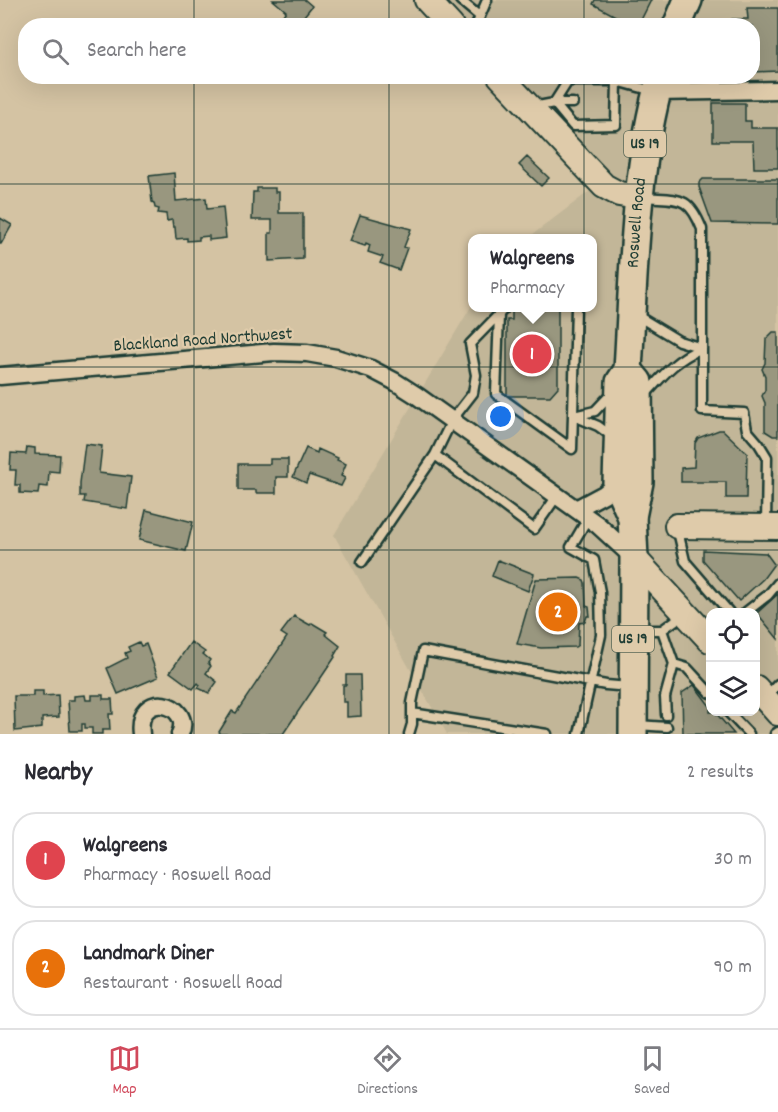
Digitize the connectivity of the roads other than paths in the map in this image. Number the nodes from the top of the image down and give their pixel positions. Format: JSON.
{"nodes":[{"id":1,"x":427,"y":0,"type":"edge"},
{"id":2,"x":460,"y":0,"type":"edge"},
{"id":3,"x":487,"y":0,"type":"edge"},
{"id":4,"x":688,"y":0,"type":"edge"},
{"id":5,"x":479,"y":16,"type":"joint"},
{"id":6,"x":444,"y":18,"type":"edge"},
{"id":7,"x":680,"y":18,"type":"edge"},
{"id":8,"x":508,"y":84,"type":"edge"},
{"id":9,"x":566,"y":84,"type":"edge"},
{"id":10,"x":617,"y":84,"type":"edge"},
{"id":11,"x":658,"y":84,"type":"edge"},
{"id":12,"x":778,"y":90,"type":"edge"},
{"id":13,"x":554,"y":103,"type":"junction"},
{"id":14,"x":573,"y":103,"type":"dead end"},
{"id":15,"x":530,"y":108,"type":"junction"},
{"id":16,"x":637,"y":197,"type":"junction"},
{"id":17,"x":501,"y":312,"type":"edge"},
{"id":18,"x":502,"y":312,"type":"edge"},
{"id":19,"x":576,"y":312,"type":"edge"},
{"id":20,"x":631,"y":312,"type":"junction"},
{"id":21,"x":702,"y":348,"type":"junction"},
{"id":22,"x":0,"y":376,"type":"edge"},
{"id":23,"x":624,"y":376,"type":"junction"},
{"id":24,"x":638,"y":403,"type":"junction"},
{"id":25,"x":574,"y":416,"type":"junction"},
{"id":26,"x":452,"y":420,"type":"junction"},
{"id":27,"x":618,"y":442,"type":"junction"},
{"id":28,"x":435,"y":455,"type":"junction"},
{"id":29,"x":617,"y":483,"type":"junction"},
{"id":30,"x":557,"y":496,"type":"junction"},
{"id":31,"x":582,"y":514,"type":"junction"},
{"id":32,"x":632,"y":517,"type":"junction"},
{"id":33,"x":677,"y":526,"type":"joint"},
{"id":34,"x":772,"y":527,"type":"edge"},
{"id":35,"x":634,"y":558,"type":"junction"},
{"id":36,"x":362,"y":562,"type":"dead end"},
{"id":37,"x":778,"y":583,"type":"edge"},
{"id":38,"x":725,"y":608,"type":"edge"},
{"id":39,"x":751,"y":608,"type":"edge"},
{"id":40,"x":686,"y":613,"type":"junction"},
{"id":41,"x":633,"y":630,"type":"junction"},
{"id":42,"x":662,"y":630,"type":"junction"},
{"id":43,"x":706,"y":635,"type":"edge"},
{"id":44,"x":674,"y":664,"type":"junction"},
{"id":45,"x":587,"y":680,"type":"junction"},
{"id":46,"x":633,"y":687,"type":"junction"},
{"id":47,"x":706,"y":688,"type":"edge"},
{"id":48,"x":412,"y":713,"type":"junction"},
{"id":49,"x":666,"y":715,"type":"dead end"},
{"id":50,"x":733,"y":716,"type":"edge"},
{"id":51,"x":667,"y":727,"type":"dead end"},
{"id":52,"x":633,"y":730,"type":"edge"},
{"id":53,"x":141,"y":734,"type":"edge"},
{"id":54,"x":180,"y":734,"type":"edge"},
{"id":55,"x":409,"y":734,"type":"edge"},
{"id":56,"x":547,"y":734,"type":"edge"},
{"id":57,"x":579,"y":734,"type":"edge"},
{"id":58,"x":749,"y":734,"type":"edge"}],
"edges":[{"from":1,"to":6,"type":"street"},
{"from":2,"to":5,"type":"lane"},
{"from":3,"to":5,"type":"lane"},
{"from":4,"to":7,"type":"main road"},
{"from":8,"to":15,"type":"street"},
{"from":9,"to":13,"type":"lane"},
{"from":10,"to":13,"type":"lane"},
{"from":11,"to":12,"type":"street"},
{"from":11,"to":16,"type":"main road","name":"Roswell Road","number":"US 19"},
{"from":13,"to":14,"type":"lane"},
{"from":13,"to":15,"type":"lane"},
{"from":15,"to":16,"type":"street"},
{"from":16,"to":20,"type":"main road","name":"Roswell Road","number":"US 19"},
{"from":16,"to":21,"type":"lane"},
{"from":17,"to":26,"type":"lane"},
{"from":18,"to":25,"type":"lane"},
{"from":19,"to":25,"type":"lane"},
{"from":20,"to":21,"type":"lane"},
{"from":20,"to":23,"type":"main road","name":"Roswell Road","number":"US 19"},
{"from":21,"to":24,"type":"lane"},
{"from":21,"to":34,"type":"lane"},
{"from":22,"to":26,"type":"street","name":"Blackland Road Northwest"},
{"from":23,"to":24,"type":"main road","name":"Roswell Road","number":"US 19"},
{"from":23,"to":25,"type":"lane"},
{"from":23,"to":27,"type":"main road","name":"Roswell Road","number":"US 19"},
{"from":24,"to":32,"type":"main road","name":"Roswell Road","number":"US 19"},
{"from":25,"to":27,"type":"lane"},
{"from":26,"to":28,"type":"lane"},
{"from":26,"to":30,"type":"street","name":"Blackland Road Northwest"},
{"from":27,"to":29,"type":"main road","name":"Roswell Road","number":"US 19"},
{"from":28,"to":30,"type":"lane"},
{"from":28,"to":36,"type":"lane"},
{"from":29,"to":31,"type":"street"},
{"from":29,"to":32,"type":"main road","name":"Roswell Road","number":"US 19"},
{"from":30,"to":31,"type":"street","name":"Blackland Road Northwest"},
{"from":31,"to":35,"type":"street","name":"Blackland Road Northwest"},
{"from":31,"to":45,"type":"lane"},
{"from":32,"to":35,"type":"main road","name":"Roswell Road","number":"US 19"},
{"from":33,"to":34,"type":"street"},
{"from":33,"to":38,"type":"lane"},
{"from":35,"to":40,"type":"street"},
{"from":35,"to":41,"type":"main road","name":"Roswell Road","number":"US 19"},
{"from":37,"to":39,"type":"lane"},
{"from":40,"to":42,"type":"lane"},
{"from":40,"to":43,"type":"street"},
{"from":41,"to":42,"type":"lane"},
{"from":41,"to":46,"type":"main road","name":"Roswell Road","number":"US 19"},
{"from":42,"to":44,"type":"lane"},
{"from":44,"to":47,"type":"lane"},
{"from":44,"to":49,"type":"lane"},
{"from":45,"to":46,"type":"lane"},
{"from":45,"to":48,"type":"lane"},
{"from":45,"to":57,"type":"lane"},
{"from":46,"to":52,"type":"main road","name":"Roswell Road","number":"US 19"},
{"from":48,"to":55,"type":"lane"},
{"from":48,"to":56,"type":"lane"},
{"from":50,"to":58,"type":"lane"},
{"from":51,"to":52,"type":"lane"},
{"from":53,"to":54,"type":"street"}]}
